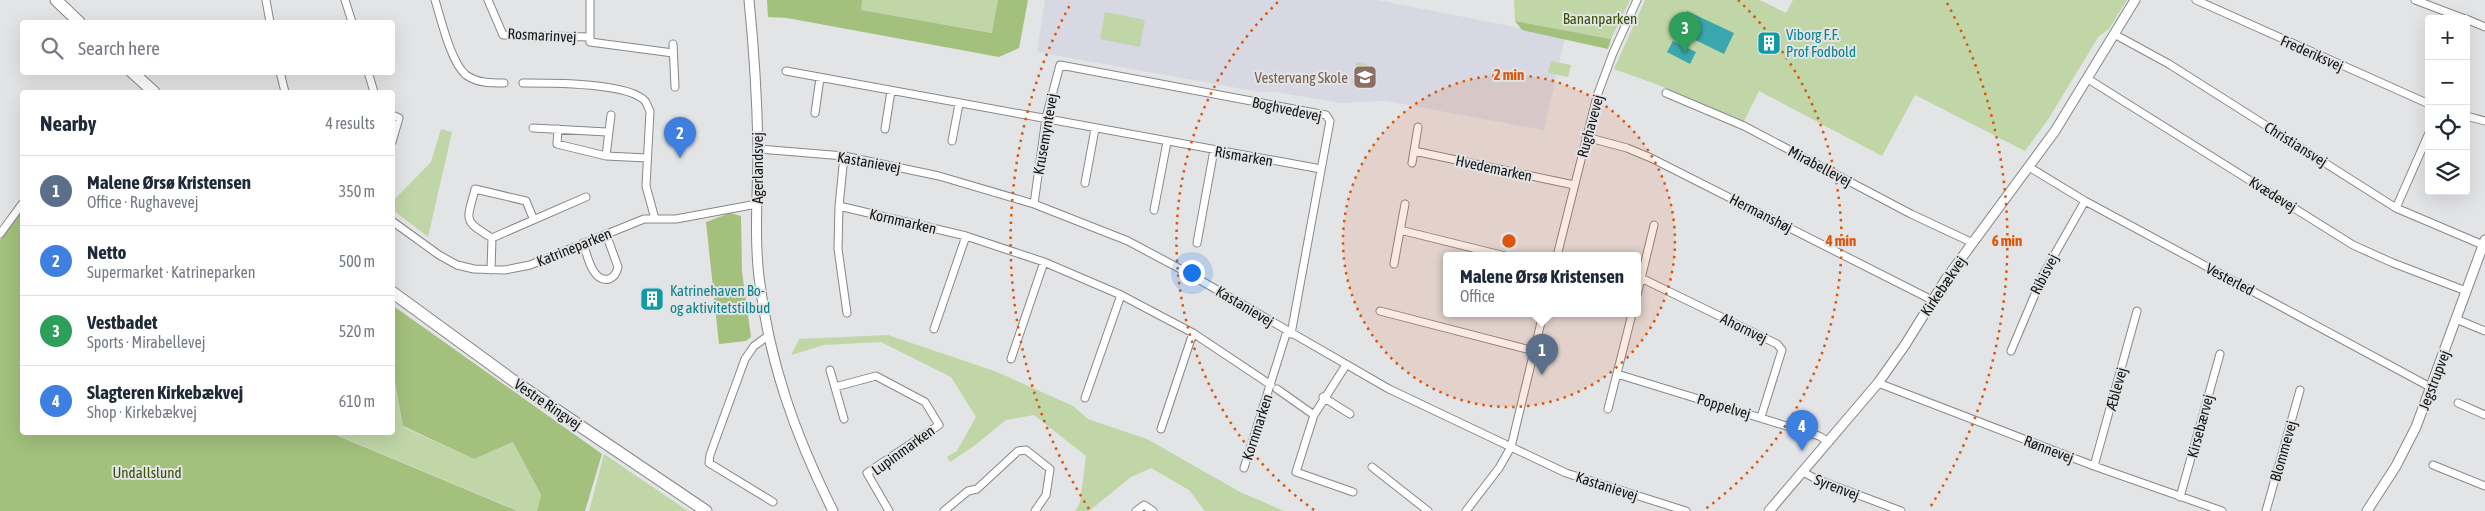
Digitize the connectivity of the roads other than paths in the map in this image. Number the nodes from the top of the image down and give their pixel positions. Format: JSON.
{"nodes":[{"id":1,"x":56,"y":0,"type":"edge"},
{"id":2,"x":266,"y":0,"type":"edge"},
{"id":3,"x":345,"y":0,"type":"edge"},
{"id":4,"x":435,"y":0,"type":"edge"},
{"id":5,"x":488,"y":0,"type":"edge"},
{"id":6,"x":590,"y":0,"type":"edge"},
{"id":7,"x":749,"y":0,"type":"edge"},
{"id":8,"x":1637,"y":0,"type":"edge"},
{"id":9,"x":2136,"y":0,"type":"edge"},
{"id":10,"x":2196,"y":0,"type":"edge"},
{"id":11,"x":2415,"y":0,"type":"edge"},
{"id":12,"x":2454,"y":15,"type":"edge"},
{"id":13,"x":77,"y":20,"type":"edge"},
{"id":14,"x":270,"y":20,"type":"edge"},
{"id":15,"x":351,"y":20,"type":"edge"},
{"id":16,"x":2470,"y":21,"type":"edge"},
{"id":17,"x":2485,"y":26,"type":"edge"},
{"id":18,"x":2114,"y":34,"type":"junction"},
{"id":19,"x":589,"y":38,"type":"junction"},
{"id":20,"x":673,"y":44,"type":"dead end"},
{"id":21,"x":673,"y":53,"type":"junction"},
{"id":22,"x":1060,"y":65,"type":"joint"},
{"id":23,"x":786,"y":71,"type":"dead end"},
{"id":24,"x":135,"y":75,"type":"edge"},
{"id":25,"x":281,"y":75,"type":"edge"},
{"id":26,"x":369,"y":75,"type":"edge"},
{"id":27,"x":820,"y":78,"type":"junction"},
{"id":28,"x":2088,"y":79,"type":"junction"},
{"id":29,"x":504,"y":83,"type":"dead end"},
{"id":30,"x":523,"y":83,"type":"dead end"},
{"id":31,"x":675,"y":87,"type":"dead end"},
{"id":32,"x":152,"y":90,"type":"edge"},
{"id":33,"x":284,"y":90,"type":"edge"},
{"id":34,"x":373,"y":90,"type":"edge"},
{"id":35,"x":892,"y":91,"type":"junction"},
{"id":36,"x":1666,"y":93,"type":"dead end"},
{"id":37,"x":2425,"y":102,"type":"edge"},
{"id":38,"x":959,"y":104,"type":"junction"},
{"id":39,"x":814,"y":113,"type":"dead end"},
{"id":40,"x":611,"y":115,"type":"dead end"},
{"id":41,"x":395,"y":116,"type":"edge"},
{"id":42,"x":2470,"y":117,"type":"edge"},
{"id":43,"x":1046,"y":118,"type":"junction"},
{"id":44,"x":2485,"y":121,"type":"edge"},
{"id":45,"x":1418,"y":127,"type":"dead end"},
{"id":46,"x":533,"y":128,"type":"dead end"},
{"id":47,"x":558,"y":129,"type":"junction"},
{"id":48,"x":885,"y":129,"type":"dead end"},
{"id":49,"x":1095,"y":129,"type":"junction"},
{"id":50,"x":395,"y":132,"type":"edge"},
{"id":51,"x":607,"y":132,"type":"junction"},
{"id":52,"x":1586,"y":137,"type":"junction"},
{"id":53,"x":952,"y":141,"type":"dead end"},
{"id":54,"x":1167,"y":142,"type":"junction"},
{"id":55,"x":2425,"y":142,"type":"edge"},
{"id":56,"x":758,"y":149,"type":"junction"},
{"id":57,"x":1214,"y":150,"type":"junction"},
{"id":58,"x":1414,"y":151,"type":"junction"},
{"id":59,"x":606,"y":156,"type":"junction"},
{"id":60,"x":844,"y":156,"type":"junction"},
{"id":61,"x":647,"y":158,"type":"junction"},
{"id":62,"x":1412,"y":163,"type":"dead end"},
{"id":63,"x":2029,"y":167,"type":"junction"},
{"id":64,"x":1321,"y":169,"type":"junction"},
{"id":65,"x":1085,"y":183,"type":"dead end"},
{"id":66,"x":1574,"y":185,"type":"junction"},
{"id":67,"x":586,"y":197,"type":"dead end"},
{"id":68,"x":2085,"y":201,"type":"junction"},
{"id":69,"x":757,"y":204,"type":"junction"},
{"id":70,"x":1034,"y":204,"type":"junction"},
{"id":71,"x":1405,"y":204,"type":"dead end"},
{"id":72,"x":839,"y":206,"type":"junction"},
{"id":73,"x":20,"y":207,"type":"edge"},
{"id":74,"x":2396,"y":208,"type":"junction"},
{"id":75,"x":1154,"y":210,"type":"dead end"},
{"id":76,"x":533,"y":218,"type":"junction"},
{"id":77,"x":655,"y":219,"type":"junction"},
{"id":78,"x":395,"y":223,"type":"edge"},
{"id":79,"x":1654,"y":225,"type":"dead end"},
{"id":80,"x":1400,"y":230,"type":"junction"},
{"id":81,"x":0,"y":234,"type":"edge"},
{"id":82,"x":606,"y":234,"type":"junction"},
{"id":83,"x":966,"y":236,"type":"junction"},
{"id":84,"x":492,"y":238,"type":"junction"},
{"id":85,"x":583,"y":243,"type":"junction"},
{"id":86,"x":1198,"y":243,"type":"dead end"},
{"id":87,"x":1973,"y":243,"type":"junction"},
{"id":88,"x":2484,"y":243,"type":"edge"},
{"id":89,"x":1489,"y":252,"type":"edge"},
{"id":90,"x":1558,"y":252,"type":"edge"},
{"id":91,"x":1044,"y":262,"type":"junction"},
{"id":92,"x":1394,"y":264,"type":"dead end"},
{"id":93,"x":491,"y":270,"type":"junction"},
{"id":94,"x":1641,"y":278,"type":"joint"},
{"id":95,"x":2466,"y":291,"type":"junction"},
{"id":96,"x":395,"y":294,"type":"edge"},
{"id":97,"x":1122,"y":295,"type":"junction"},
{"id":98,"x":1932,"y":300,"type":"junction"},
{"id":99,"x":1380,"y":311,"type":"dead end"},
{"id":100,"x":2137,"y":311,"type":"dead end"},
{"id":101,"x":847,"y":313,"type":"dead end"},
{"id":102,"x":1542,"y":317,"type":"edge"},
{"id":103,"x":1631,"y":317,"type":"edge"},
{"id":104,"x":2456,"y":319,"type":"junction"},
{"id":105,"x":934,"y":329,"type":"dead end"},
{"id":106,"x":2485,"y":330,"type":"edge"},
{"id":107,"x":1289,"y":332,"type":"junction"},
{"id":108,"x":1193,"y":333,"type":"junction"},
{"id":109,"x":768,"y":336,"type":"junction"},
{"id":110,"x":1534,"y":351,"type":"junction"},
{"id":111,"x":2011,"y":351,"type":"dead end"},
{"id":112,"x":2220,"y":354,"type":"dead end"},
{"id":113,"x":1011,"y":359,"type":"dead end"},
{"id":114,"x":1346,"y":364,"type":"junction"},
{"id":115,"x":830,"y":370,"type":"dead end"},
{"id":116,"x":1617,"y":374,"type":"junction"},
{"id":117,"x":1878,"y":383,"type":"junction"},
{"id":118,"x":835,"y":387,"type":"junction"},
{"id":119,"x":1274,"y":387,"type":"junction"},
{"id":120,"x":2432,"y":388,"type":"junction"},
{"id":121,"x":2300,"y":390,"type":"dead end"},
{"id":122,"x":1323,"y":397,"type":"junction"},
{"id":123,"x":1086,"y":398,"type":"dead end"},
{"id":124,"x":2458,"y":404,"type":"dead end"},
{"id":125,"x":1608,"y":409,"type":"dead end"},
{"id":126,"x":1314,"y":414,"type":"junction"},
{"id":127,"x":1350,"y":414,"type":"dead end"},
{"id":128,"x":2485,"y":415,"type":"edge"},
{"id":129,"x":1761,"y":417,"type":"junction"},
{"id":130,"x":844,"y":419,"type":"dead end"},
{"id":131,"x":1161,"y":429,"type":"dead end"},
{"id":132,"x":1829,"y":442,"type":"junction"},
{"id":133,"x":1511,"y":448,"type":"junction"},
{"id":134,"x":2433,"y":464,"type":"dead end"},
{"id":135,"x":2094,"y":466,"type":"junction"},
{"id":136,"x":1372,"y":467,"type":"dead end"},
{"id":137,"x":1244,"y":468,"type":"dead end"},
{"id":138,"x":1803,"y":472,"type":"junction"},
{"id":139,"x":2485,"y":486,"type":"edge"},
{"id":140,"x":1353,"y":492,"type":"dead end"},
{"id":141,"x":2180,"y":497,"type":"junction"},
{"id":142,"x":773,"y":502,"type":"dead end"},
{"id":143,"x":887,"y":509,"type":"edge"},
{"id":144,"x":706,"y":511,"type":"edge"},
{"id":145,"x":833,"y":511,"type":"edge"},
{"id":146,"x":878,"y":511,"type":"edge"},
{"id":147,"x":944,"y":511,"type":"edge"},
{"id":148,"x":1035,"y":511,"type":"edge"},
{"id":149,"x":1136,"y":511,"type":"edge"},
{"id":150,"x":1153,"y":511,"type":"edge"},
{"id":151,"x":1428,"y":511,"type":"edge"},
{"id":152,"x":1466,"y":511,"type":"edge"},
{"id":153,"x":1686,"y":511,"type":"edge"},
{"id":154,"x":1769,"y":511,"type":"edge"},
{"id":155,"x":1901,"y":511,"type":"edge"},
{"id":156,"x":2222,"y":511,"type":"edge"},
{"id":157,"x":2266,"y":511,"type":"edge"},
{"id":158,"x":2367,"y":511,"type":"edge"}],
"edges":[{"from":1,"to":13,"type":"main road"},
{"from":2,"to":14,"type":"street"},
{"from":3,"to":15,"type":"street"},
{"from":4,"to":29,"type":"street"},
{"from":5,"to":19,"type":"street","name":"Rosmarinvej"},
{"from":6,"to":19,"type":"street","name":"Rosmarinvej"},
{"from":7,"to":56,"type":"street","name":"Agerlandsvej"},
{"from":8,"to":52,"type":"street","name":"Rughavevej"},
{"from":9,"to":18,"type":"street","name":"Kirkebækvej"},
{"from":10,"to":37,"type":"street","name":"Frederiksvej"},
{"from":11,"to":12,"type":"street"},
{"from":16,"to":17,"type":"street"},
{"from":18,"to":28,"type":"street","name":"Kirkebækvej"},
{"from":18,"to":74,"type":"street","name":"Christiansvej"},
{"from":19,"to":21,"type":"street","name":"Rosmarinvej"},
{"from":20,"to":21,"type":"street"},
{"from":21,"to":31,"type":"street"},
{"from":22,"to":43,"type":"street","name":"Krusemyntevej"},
{"from":22,"to":64,"type":"street","name":"Boghvedevej"},
{"from":23,"to":27,"type":"street","name":"Rismarken"},
{"from":24,"to":32,"type":"main road"},
{"from":25,"to":33,"type":"street"},
{"from":26,"to":34,"type":"street"},
{"from":27,"to":35,"type":"street","name":"Rismarken"},
{"from":27,"to":39,"type":"street"},
{"from":28,"to":63,"type":"street","name":"Kirkebækvej"},
{"from":28,"to":95,"type":"street","name":"Kvædevej"},
{"from":30,"to":61,"type":"street"},
{"from":35,"to":38,"type":"street","name":"Rismarken"},
{"from":35,"to":48,"type":"street"},
{"from":36,"to":87,"type":"street","name":"Mirabellevej"},
{"from":38,"to":43,"type":"street","name":"Rismarken"},
{"from":38,"to":53,"type":"street"},
{"from":40,"to":51,"type":"street"},
{"from":41,"to":50,"type":"street"},
{"from":42,"to":44,"type":"street"},
{"from":43,"to":49,"type":"street","name":"Rismarken"},
{"from":43,"to":70,"type":"street","name":"Krusemyntevej"},
{"from":45,"to":58,"type":"street"},
{"from":46,"to":47,"type":"street"},
{"from":47,"to":51,"type":"street"},
{"from":47,"to":59,"type":"street"},
{"from":49,"to":54,"type":"street","name":"Rismarken"},
{"from":49,"to":65,"type":"street"},
{"from":51,"to":59,"type":"street"},
{"from":52,"to":66,"type":"street","name":"Rughavevej"},
{"from":52,"to":98,"type":"street","name":"Hermanshøj"},
{"from":54,"to":57,"type":"street","name":"Rismarken"},
{"from":54,"to":75,"type":"street"},
{"from":55,"to":74,"type":"street"},
{"from":56,"to":60,"type":"street","name":"Kastanievej"},
{"from":56,"to":69,"type":"street","name":"Agerlandsvej"},
{"from":57,"to":64,"type":"street","name":"Rismarken"},
{"from":57,"to":86,"type":"street"},
{"from":58,"to":62,"type":"street"},
{"from":58,"to":66,"type":"street","name":"Hvedemarken"},
{"from":59,"to":61,"type":"street"},
{"from":60,"to":70,"type":"street","name":"Kastanievej"},
{"from":60,"to":72,"type":"street"},
{"from":61,"to":77,"type":"street"},
{"from":63,"to":68,"type":"street","name":"Vesterled"},
{"from":63,"to":87,"type":"street","name":"Kirkebækvej"},
{"from":64,"to":107,"type":"street","name":"Boghvedevej"},
{"from":66,"to":90,"type":"street","name":"Rughavevej"},
{"from":67,"to":76,"type":"street"},
{"from":68,"to":111,"type":"street","name":"Ribisvej"},
{"from":68,"to":120,"type":"street","name":"Vesterled"},
{"from":69,"to":77,"type":"street","name":"Katrineparken"},
{"from":69,"to":109,"type":"street","name":"Agerlandsvej"},
{"from":70,"to":107,"type":"street","name":"Kastanievej"},
{"from":71,"to":80,"type":"street"},
{"from":72,"to":83,"type":"street","name":"Kornmarken"},
{"from":72,"to":101,"type":"street"},
{"from":73,"to":81,"type":"street"},
{"from":74,"to":88,"type":"street","name":"Christiansvej"},
{"from":76,"to":84,"type":"street"},
{"from":76,"to":84,"type":"street"},
{"from":77,"to":82,"type":"street","name":"Katrineparken"},
{"from":78,"to":93,"type":"street","name":"Katrineparken"},
{"from":79,"to":94,"type":"street"},
{"from":80,"to":89,"type":"street"},
{"from":80,"to":92,"type":"street"},
{"from":82,"to":85,"type":"street","name":"Katrineparken"},
{"from":82,"to":85,"type":"street"},
{"from":83,"to":91,"type":"street","name":"Kornmarken"},
{"from":83,"to":105,"type":"street"},
{"from":84,"to":93,"type":"street"},
{"from":85,"to":93,"type":"street","name":"Katrineparken"},
{"from":87,"to":98,"type":"street","name":"Kirkebækvej"},
{"from":88,"to":95,"type":"street","name":"Jegstrupvej"},
{"from":91,"to":97,"type":"street","name":"Kornmarken"},
{"from":91,"to":113,"type":"street"},
{"from":94,"to":129,"type":"street","name":"Ahornvej"},
{"from":95,"to":104,"type":"street","name":"Jegstrupvej"},
{"from":96,"to":144,"type":"main road","name":"Vestre Ringvej"},
{"from":97,"to":108,"type":"street","name":"Kornmarken"},
{"from":97,"to":123,"type":"street"},
{"from":98,"to":117,"type":"street","name":"Kirkebækvej"},
{"from":99,"to":110,"type":"street"},
{"from":100,"to":135,"type":"street","name":"Æblevej"},
{"from":102,"to":110,"type":"street"},
{"from":103,"to":116,"type":"street"},
{"from":104,"to":106,"type":"street"},
{"from":104,"to":120,"type":"street","name":"Jegstrupvej"},
{"from":107,"to":114,"type":"street","name":"Kastanievej"},
{"from":107,"to":119,"type":"street","name":"Kornmarken"},
{"from":108,"to":119,"type":"street","name":"Kornmarken"},
{"from":108,"to":131,"type":"street"},
{"from":109,"to":142,"type":"street"},
{"from":109,"to":145,"type":"street","name":"Agerlandsvej"},
{"from":110,"to":133,"type":"street"},
{"from":112,"to":141,"type":"street","name":"Kirsebærvej"},
{"from":114,"to":122,"type":"street"},
{"from":114,"to":133,"type":"street","name":"Kastanievej"},
{"from":115,"to":118,"type":"street"},
{"from":116,"to":125,"type":"street"},
{"from":116,"to":129,"type":"street","name":"Poppelvej"},
{"from":117,"to":132,"type":"street","name":"Kirkebækvej"},
{"from":117,"to":135,"type":"street","name":"Rønnevej"},
{"from":118,"to":130,"type":"street"},
{"from":118,"to":143,"type":"street","name":"Lupinmarken"},
{"from":119,"to":126,"type":"street"},
{"from":119,"to":137,"type":"street","name":"Kornmarken"},
{"from":120,"to":158,"type":"street","name":"Jegstrupvej"},
{"from":121,"to":157,"type":"street","name":"Blommevej"},
{"from":122,"to":126,"type":"street"},
{"from":122,"to":127,"type":"street"},
{"from":124,"to":128,"type":"street"},
{"from":126,"to":140,"type":"street"},
{"from":129,"to":132,"type":"street","name":"Poppelvej"},
{"from":132,"to":138,"type":"street","name":"Kirkebækvej"},
{"from":133,"to":152,"type":"street"},
{"from":133,"to":153,"type":"street","name":"Kastanievej"},
{"from":134,"to":139,"type":"street"},
{"from":135,"to":141,"type":"street","name":"Rønnevej"},
{"from":136,"to":151,"type":"street"},
{"from":138,"to":154,"type":"street","name":"Kirkebækvej"},
{"from":138,"to":155,"type":"street","name":"Syrenvej"},
{"from":141,"to":156,"type":"street","name":"Rønnevej"},
{"from":143,"to":146,"type":"street","name":"Lupinmarken"},
{"from":147,"to":148,"type":"street"},
{"from":149,"to":150,"type":"street"}]}
